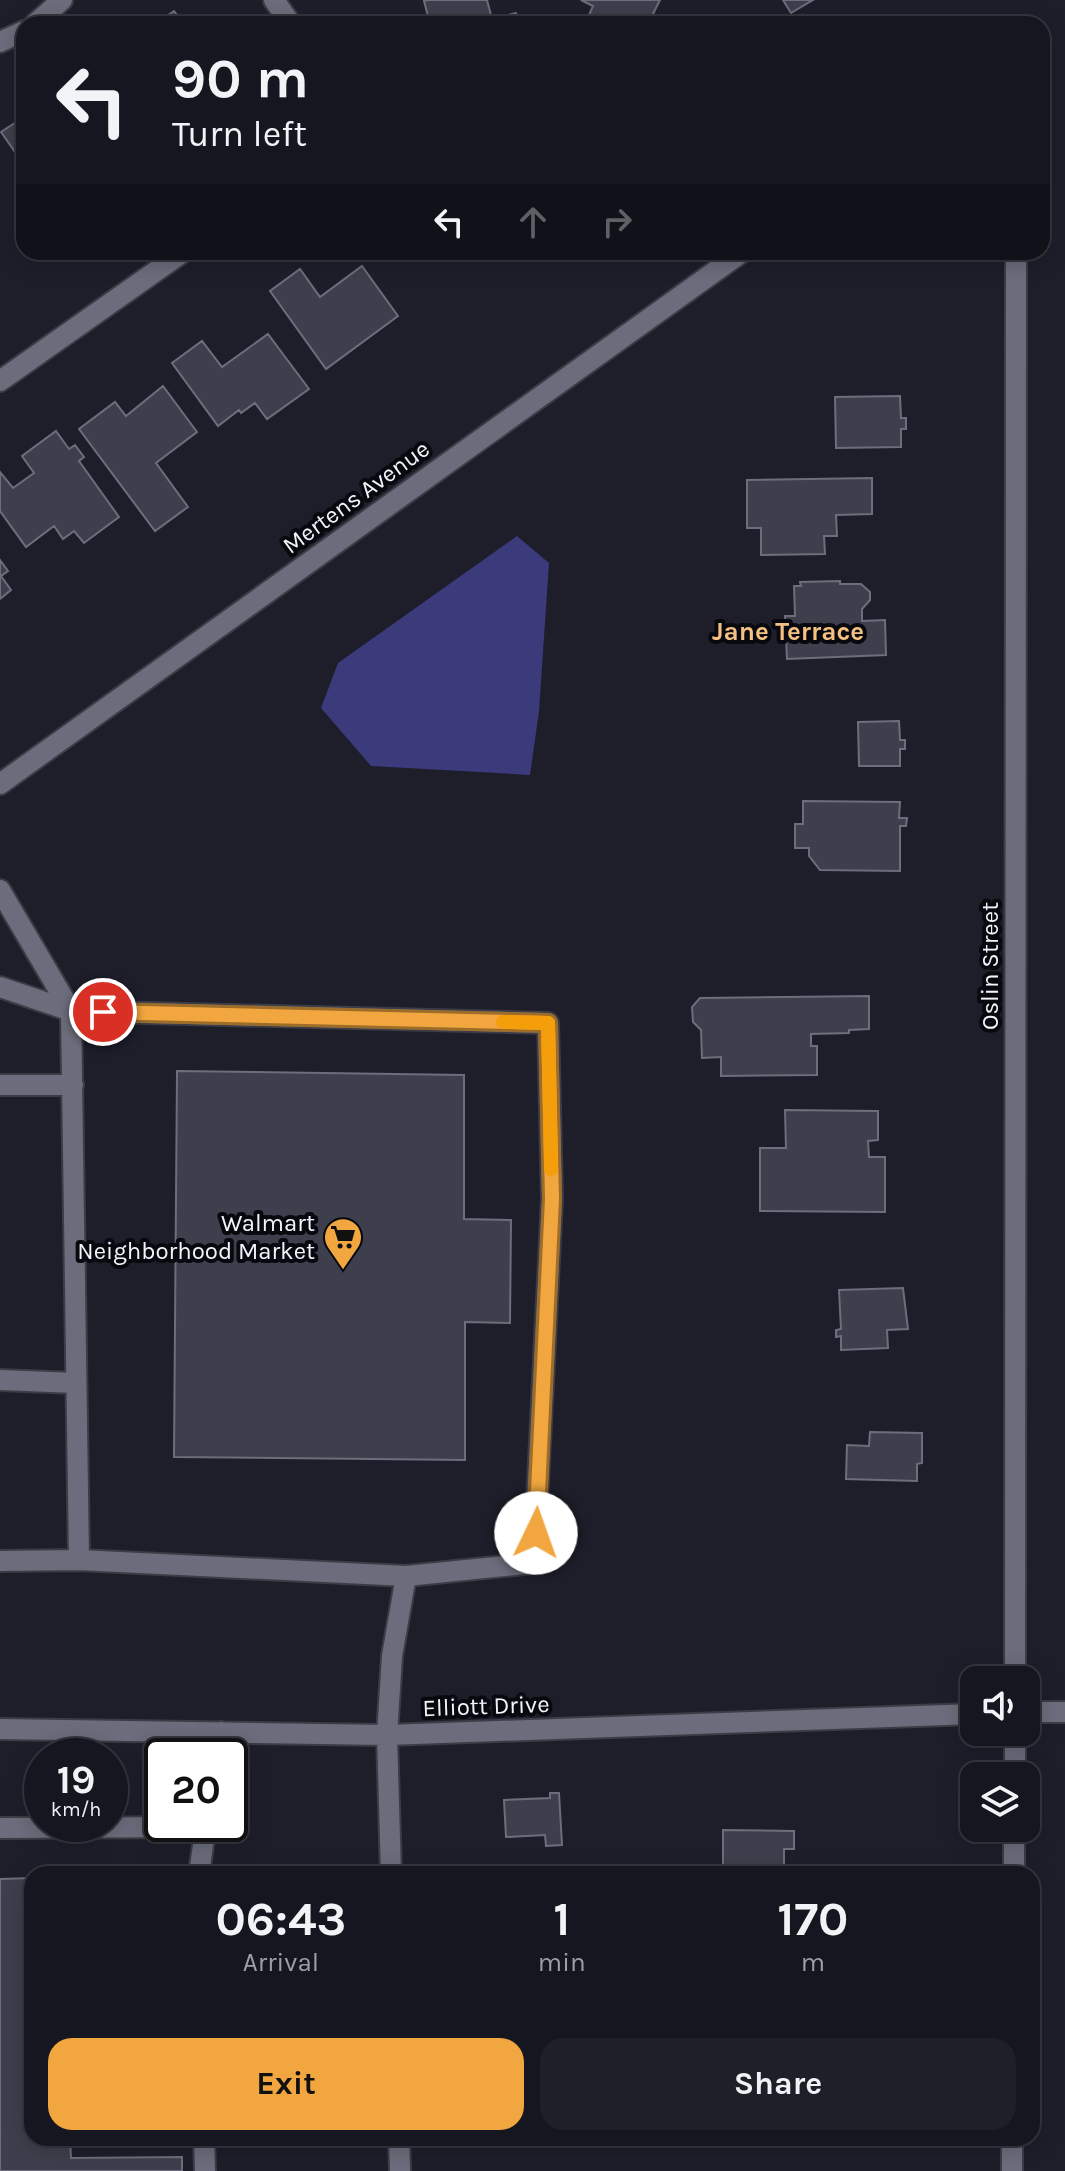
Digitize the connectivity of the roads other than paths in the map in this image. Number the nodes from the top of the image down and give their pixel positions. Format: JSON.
{"nodes":[{"id":1,"x":62,"y":0,"type":"edge"},
{"id":2,"x":44,"y":16,"type":"edge"},
{"id":3,"x":172,"y":260,"type":"edge"},
{"id":4,"x":731,"y":260,"type":"edge"},
{"id":5,"x":1016,"y":260,"type":"edge"},
{"id":6,"x":0,"y":381,"type":"edge"},
{"id":7,"x":0,"y":784,"type":"edge"},
{"id":8,"x":0,"y":890,"type":"edge"},
{"id":9,"x":0,"y":987,"type":"edge"},
{"id":10,"x":71,"y":1011,"type":"junction"},
{"id":11,"x":0,"y":1085,"type":"edge"},
{"id":12,"x":73,"y":1085,"type":"junction"},
{"id":13,"x":0,"y":1380,"type":"edge"},
{"id":14,"x":76,"y":1383,"type":"junction"},
{"id":15,"x":79,"y":1560,"type":"junction"},
{"id":16,"x":0,"y":1561,"type":"edge"},
{"id":17,"x":406,"y":1576,"type":"junction"},
{"id":18,"x":1015,"y":1666,"type":"edge"},
{"id":19,"x":1040,"y":1712,"type":"edge"},
{"id":20,"x":1065,"y":1712,"type":"edge"},
{"id":21,"x":960,"y":1715,"type":"edge"},
{"id":22,"x":0,"y":1729,"type":"edge"},
{"id":23,"x":221,"y":1732,"type":"junction"},
{"id":24,"x":387,"y":1735,"type":"junction"},
{"id":25,"x":220,"y":1738,"type":"edge"},
{"id":26,"x":144,"y":1827,"type":"edge"},
{"id":27,"x":0,"y":1828,"type":"edge"},
{"id":28,"x":204,"y":1842,"type":"edge"},
{"id":29,"x":1014,"y":1842,"type":"edge"},
{"id":30,"x":200,"y":1866,"type":"edge"},
{"id":31,"x":391,"y":1866,"type":"edge"},
{"id":32,"x":1014,"y":1866,"type":"edge"},
{"id":33,"x":204,"y":2146,"type":"edge"},
{"id":34,"x":399,"y":2146,"type":"edge"},
{"id":35,"x":1012,"y":2146,"type":"edge"},
{"id":36,"x":205,"y":2171,"type":"edge"},
{"id":37,"x":400,"y":2171,"type":"edge"},
{"id":38,"x":1012,"y":2171,"type":"edge"}],
"edges":[{"from":1,"to":2,"type":"street"},
{"from":3,"to":6,"type":"street"},
{"from":4,"to":7,"type":"street","name":"Mertens Avenue"},
{"from":5,"to":18,"type":"street","name":"Oslin Street"},
{"from":8,"to":10,"type":"street"},
{"from":9,"to":10,"type":"street"},
{"from":10,"to":12,"type":"street"},
{"from":10,"to":17,"type":"street"},
{"from":11,"to":12,"type":"street"},
{"from":12,"to":14,"type":"street"},
{"from":13,"to":14,"type":"street"},
{"from":14,"to":15,"type":"street"},
{"from":15,"to":16,"type":"street"},
{"from":15,"to":17,"type":"street"},
{"from":17,"to":24,"type":"street"},
{"from":19,"to":20,"type":"street"},
{"from":21,"to":24,"type":"street","name":"Elliott Drive"},
{"from":22,"to":23,"type":"street","name":"Elliott Drive"},
{"from":23,"to":24,"type":"street","name":"Elliott Drive"},
{"from":23,"to":25,"type":"street"},
{"from":24,"to":31,"type":"street"},
{"from":26,"to":27,"type":"street"},
{"from":28,"to":30,"type":"street"},
{"from":29,"to":32,"type":"street"},
{"from":33,"to":36,"type":"street"},
{"from":34,"to":37,"type":"street"},
{"from":35,"to":38,"type":"street"}]}
